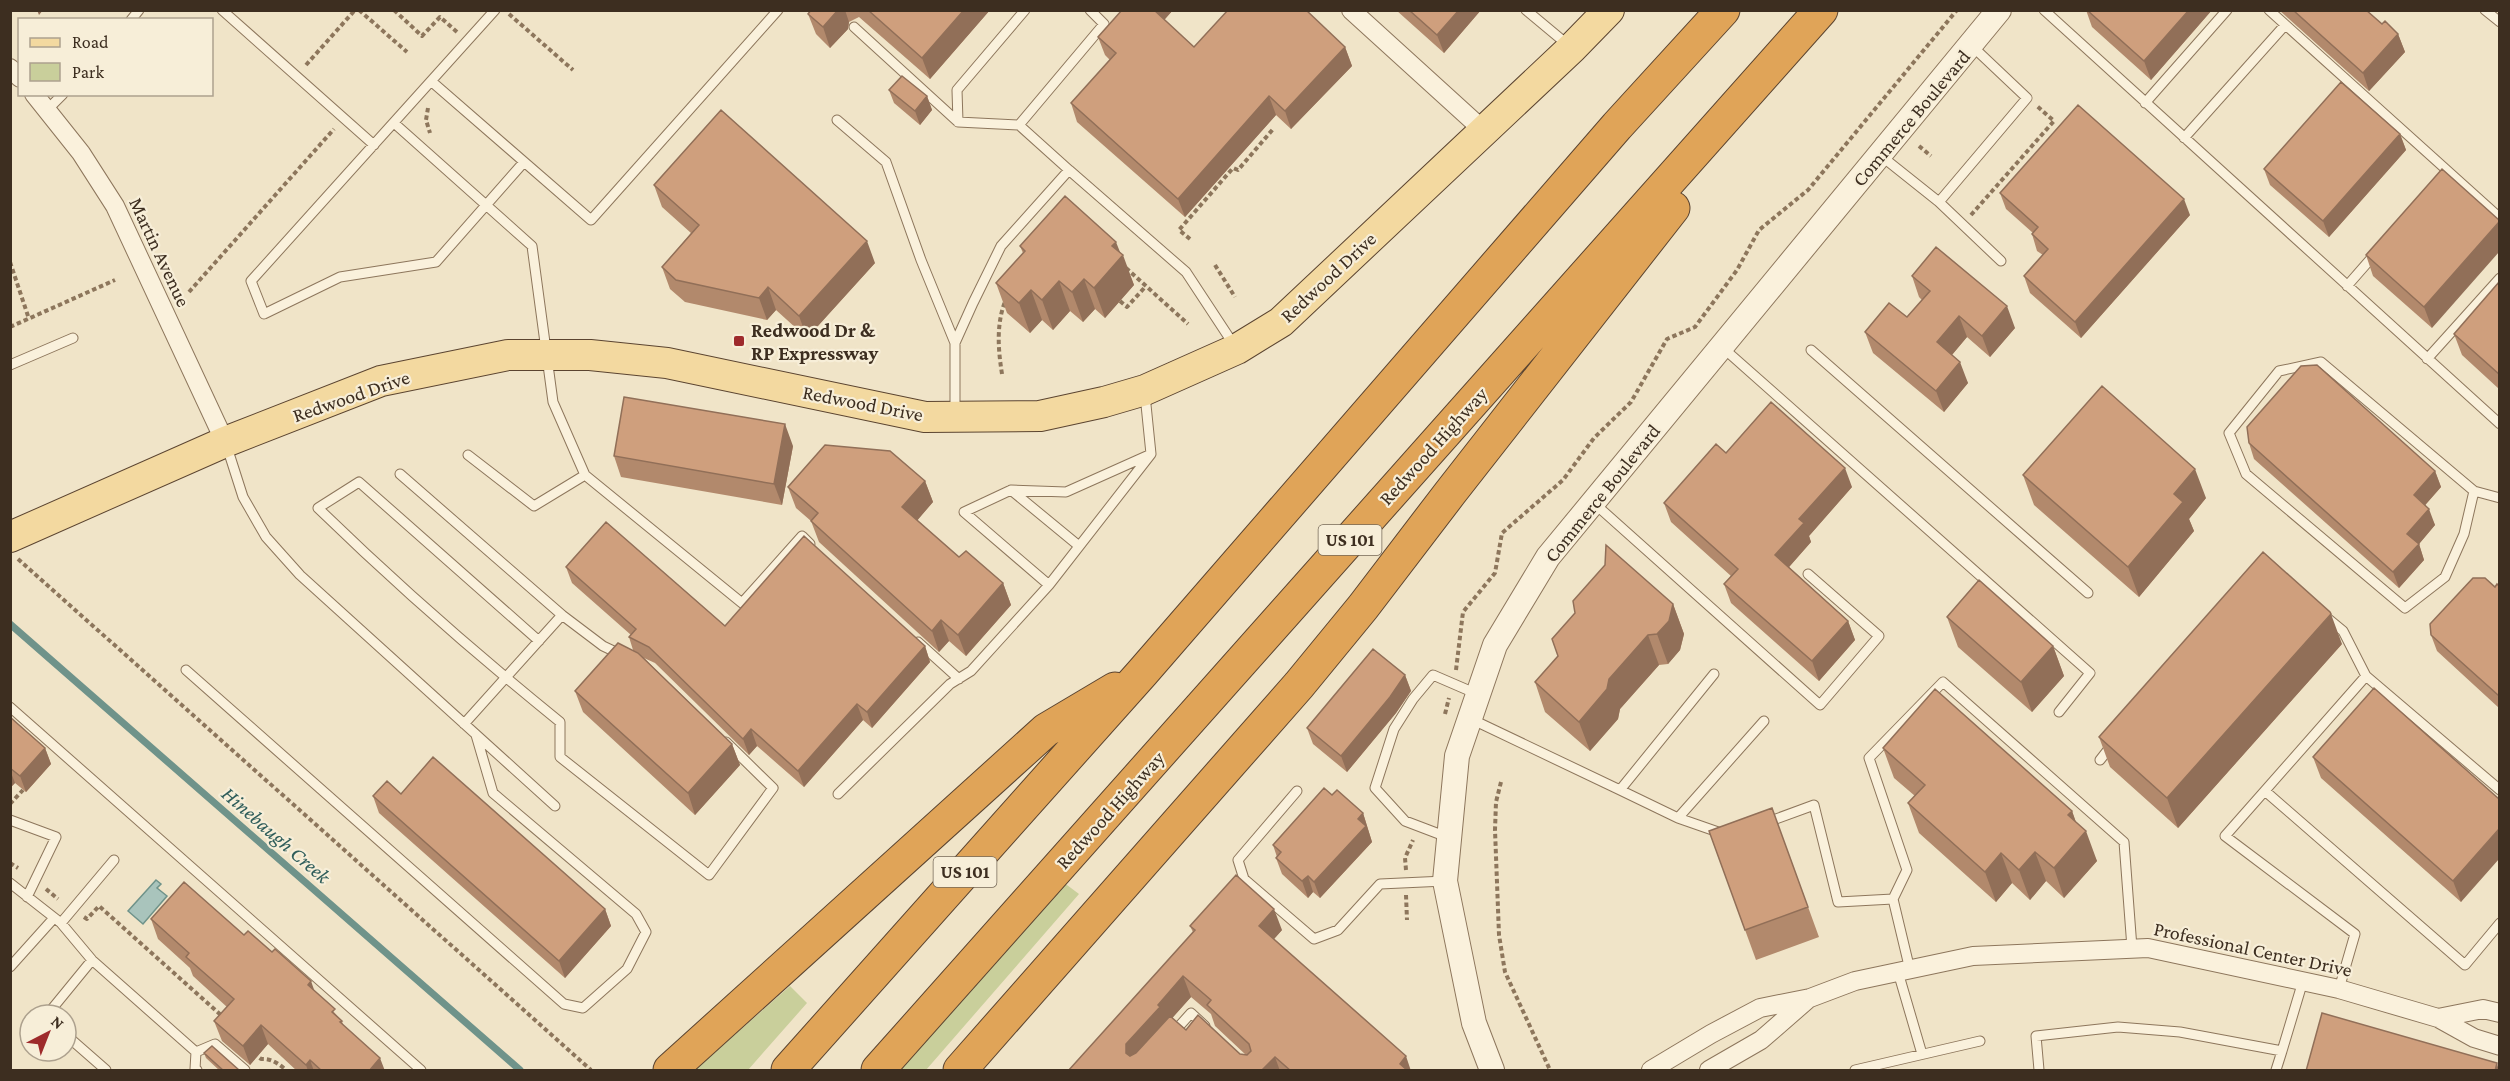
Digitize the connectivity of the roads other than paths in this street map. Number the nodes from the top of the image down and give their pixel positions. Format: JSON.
{"nodes":[{"id":1,"x":222,"y":10,"type":"edge"},
{"id":2,"x":495,"y":10,"type":"edge"},
{"id":3,"x":778,"y":10,"type":"edge"},
{"id":4,"x":1025,"y":10,"type":"edge"},
{"id":5,"x":1090,"y":10,"type":"edge"},
{"id":6,"x":1351,"y":10,"type":"edge"},
{"id":7,"x":1526,"y":10,"type":"edge"},
{"id":8,"x":1609,"y":10,"type":"edge"},
{"id":9,"x":1723,"y":10,"type":"edge"},
{"id":10,"x":1821,"y":10,"type":"edge"},
{"id":11,"x":1833,"y":10,"type":"edge"},
{"id":12,"x":1999,"y":10,"type":"edge"},
{"id":13,"x":2044,"y":10,"type":"edge"},
{"id":14,"x":2060,"y":10,"type":"edge"},
{"id":15,"x":2227,"y":10,"type":"edge"},
{"id":16,"x":2269,"y":10,"type":"edge"},
{"id":17,"x":2485,"y":10,"type":"edge"},
{"id":18,"x":2053,"y":19,"type":"junction"},
{"id":19,"x":2499,"y":22,"type":"edge"},
{"id":20,"x":2285,"y":25,"type":"junction"},
{"id":21,"x":854,"y":27,"type":"dead end"},
{"id":22,"x":1971,"y":45,"type":"junction"},
{"id":23,"x":1572,"y":48,"type":"junction"},
{"id":24,"x":431,"y":81,"type":"junction"},
{"id":25,"x":36,"y":96,"type":"edge"},
{"id":26,"x":61,"y":96,"type":"edge"},
{"id":27,"x":2145,"y":103,"type":"junction"},
{"id":28,"x":48,"y":109,"type":"junction"},
{"id":29,"x":837,"y":120,"type":"dead end"},
{"id":30,"x":958,"y":122,"type":"junction"},
{"id":31,"x":394,"y":123,"type":"junction"},
{"id":32,"x":1019,"y":124,"type":"junction"},
{"id":33,"x":1483,"y":130,"type":"junction"},
{"id":34,"x":2184,"y":138,"type":"junction"},
{"id":35,"x":374,"y":145,"type":"junction"},
{"id":36,"x":1880,"y":155,"type":"junction"},
{"id":37,"x":524,"y":162,"type":"junction"},
{"id":38,"x":1069,"y":170,"type":"junction"},
{"id":39,"x":2447,"y":170,"type":"junction"},
{"id":40,"x":2439,"y":179,"type":"edge"},
{"id":41,"x":1939,"y":202,"type":"junction"},
{"id":42,"x":486,"y":206,"type":"junction"},
{"id":43,"x":2499,"y":218,"type":"edge"},
{"id":44,"x":2378,"y":250,"type":"edge"},
{"id":45,"x":2001,"y":261,"type":"dead end"},
{"id":46,"x":2499,"y":278,"type":"edge"},
{"id":47,"x":2347,"y":286,"type":"junction"},
{"id":48,"x":73,"y":338,"type":"dead end"},
{"id":49,"x":955,"y":343,"type":"junction"},
{"id":50,"x":1722,"y":346,"type":"junction"},
{"id":51,"x":1237,"y":349,"type":"junction"},
{"id":52,"x":1811,"y":350,"type":"dead end"},
{"id":53,"x":547,"y":355,"type":"junction"},
{"id":54,"x":2427,"y":358,"type":"junction"},
{"id":55,"x":10,"y":365,"type":"edge"},
{"id":56,"x":1145,"y":390,"type":"junction"},
{"id":57,"x":955,"y":417,"type":"junction"},
{"id":58,"x":2499,"y":424,"type":"edge"},
{"id":59,"x":225,"y":442,"type":"junction"},
{"id":60,"x":1151,"y":454,"type":"junction"},
{"id":61,"x":468,"y":455,"type":"dead end"},
{"id":62,"x":400,"y":474,"type":"dead end"},
{"id":63,"x":585,"y":475,"type":"junction"},
{"id":64,"x":1011,"y":490,"type":"junction"},
{"id":65,"x":2474,"y":490,"type":"junction"},
{"id":66,"x":2499,"y":498,"type":"edge"},
{"id":67,"x":1593,"y":502,"type":"junction"},
{"id":68,"x":1079,"y":546,"type":"junction"},
{"id":69,"x":13,"y":547,"type":"edge"},
{"id":70,"x":819,"y":552,"type":"edge"},
{"id":71,"x":1808,"y":574,"type":"dead end"},
{"id":72,"x":1049,"y":585,"type":"junction"},
{"id":73,"x":2088,"y":593,"type":"dead end"},
{"id":74,"x":2317,"y":609,"type":"edge"},
{"id":75,"x":562,"y":615,"type":"junction"},
{"id":76,"x":906,"y":631,"type":"edge"},
{"id":77,"x":539,"y":641,"type":"junction"},
{"id":78,"x":632,"y":660,"type":"edge"},
{"id":79,"x":186,"y":670,"type":"dead end"},
{"id":80,"x":1142,"y":673,"type":"junction"},
{"id":81,"x":1714,"y":674,"type":"dead end"},
{"id":82,"x":2366,"y":676,"type":"junction"},
{"id":83,"x":506,"y":678,"type":"junction"},
{"id":84,"x":959,"y":678,"type":"junction"},
{"id":85,"x":1477,"y":694,"type":"junction"},
{"id":86,"x":10,"y":706,"type":"edge"},
{"id":87,"x":2059,"y":712,"type":"dead end"},
{"id":88,"x":1469,"y":718,"type":"junction"},
{"id":89,"x":1764,"y":721,"type":"dead end"},
{"id":90,"x":464,"y":724,"type":"junction"},
{"id":91,"x":716,"y":732,"type":"edge"},
{"id":92,"x":476,"y":735,"type":"junction"},
{"id":93,"x":2115,"y":742,"type":"edge"},
{"id":94,"x":2100,"y":760,"type":"edge"},
{"id":95,"x":1620,"y":790,"type":"junction"},
{"id":96,"x":2499,"y":790,"type":"edge"},
{"id":97,"x":1297,"y":791,"type":"dead end"},
{"id":98,"x":2265,"y":791,"type":"junction"},
{"id":99,"x":838,"y":794,"type":"dead end"},
{"id":100,"x":555,"y":806,"type":"dead end"},
{"id":101,"x":1678,"y":818,"type":"junction"},
{"id":102,"x":10,"y":820,"type":"edge"},
{"id":103,"x":1760,"y":825,"type":"edge"},
{"id":104,"x":1728,"y":836,"type":"edge"},
{"id":105,"x":1449,"y":838,"type":"junction"},
{"id":106,"x":114,"y":860,"type":"dead end"},
{"id":107,"x":1444,"y":881,"type":"junction"},
{"id":108,"x":11,"y":884,"type":"edge"},
{"id":109,"x":27,"y":897,"type":"junction"},
{"id":110,"x":1893,"y":899,"type":"junction"},
{"id":111,"x":57,"y":920,"type":"junction"},
{"id":112,"x":2498,"y":928,"type":"edge"},
{"id":113,"x":2132,"y":948,"type":"junction"},
{"id":114,"x":92,"y":960,"type":"junction"},
{"id":115,"x":10,"y":967,"type":"edge"},
{"id":116,"x":1904,"y":971,"type":"junction"},
{"id":117,"x":2303,"y":981,"type":"junction"},
{"id":118,"x":2338,"y":989,"type":"junction"},
{"id":119,"x":1810,"y":998,"type":"junction"},
{"id":120,"x":57,"y":1003,"type":"edge"},
{"id":121,"x":2499,"y":1013,"type":"edge"},
{"id":122,"x":2438,"y":1018,"type":"junction"},
{"id":123,"x":1214,"y":1034,"type":"edge"},
{"id":124,"x":1168,"y":1038,"type":"edge"},
{"id":125,"x":1980,"y":1041,"type":"dead end"},
{"id":126,"x":78,"y":1046,"type":"edge"},
{"id":127,"x":2499,"y":1046,"type":"edge"},
{"id":128,"x":2282,"y":1051,"type":"junction"},
{"id":129,"x":196,"y":1052,"type":"junction"},
{"id":130,"x":1922,"y":1054,"type":"junction"},
{"id":131,"x":106,"y":1071,"type":"edge"},
{"id":132,"x":197,"y":1071,"type":"edge"},
{"id":133,"x":245,"y":1071,"type":"edge"},
{"id":134,"x":421,"y":1071,"type":"edge"},
{"id":135,"x":670,"y":1071,"type":"edge"},
{"id":136,"x":788,"y":1071,"type":"edge"},
{"id":137,"x":878,"y":1071,"type":"edge"},
{"id":138,"x":960,"y":1071,"type":"edge"},
{"id":139,"x":1492,"y":1071,"type":"edge"},
{"id":140,"x":1651,"y":1071,"type":"edge"},
{"id":141,"x":1709,"y":1071,"type":"edge"},
{"id":142,"x":1855,"y":1071,"type":"edge"},
{"id":143,"x":2039,"y":1071,"type":"edge"},
{"id":144,"x":2276,"y":1071,"type":"edge"}],
"edges":[{"from":1,"to":35,"type":"lane"},
{"from":2,"to":24,"type":"lane"},
{"from":3,"to":37,"type":"lane"},
{"from":4,"to":30,"type":"lane"},
{"from":5,"to":32,"type":"lane"},
{"from":6,"to":33,"type":"street"},
{"from":7,"to":23,"type":"lane"},
{"from":8,"to":23,"type":"main road","name":"Redwood Drive"},
{"from":9,"to":80,"type":"highway","number":"US 101"},
{"from":10,"to":137,"type":"highway","name":"Redwood Highway","number":"US 101"},
{"from":11,"to":138,"type":"highway"},
{"from":12,"to":22,"type":"street","name":"Commerce Boulevard"},
{"from":13,"to":18,"type":"lane"},
{"from":14,"to":18,"type":"lane"},
{"from":15,"to":27,"type":"lane"},
{"from":16,"to":20,"type":"lane"},
{"from":17,"to":19,"type":"lane"},
{"from":18,"to":27,"type":"lane"},
{"from":20,"to":34,"type":"lane"},
{"from":20,"to":39,"type":"lane"},
{"from":21,"to":30,"type":"lane"},
{"from":22,"to":36,"type":"street","name":"Commerce Boulevard"},
{"from":22,"to":41,"type":"lane"},
{"from":23,"to":33,"type":"main road","name":"Redwood Drive"},
{"from":24,"to":31,"type":"lane"},
{"from":24,"to":37,"type":"lane"},
{"from":25,"to":28,"type":"street","name":"Martin Avenue"},
{"from":26,"to":28,"type":"lane"},
{"from":27,"to":34,"type":"lane"},
{"from":28,"to":59,"type":"street","name":"Martin Avenue"},
{"from":29,"to":49,"type":"lane"},
{"from":30,"to":32,"type":"lane"},
{"from":31,"to":35,"type":"lane"},
{"from":31,"to":42,"type":"lane"},
{"from":32,"to":38,"type":"lane"},
{"from":33,"to":51,"type":"main road","name":"Redwood Drive"},
{"from":34,"to":47,"type":"lane"},
{"from":35,"to":42,"type":"lane"},
{"from":36,"to":41,"type":"lane"},
{"from":36,"to":50,"type":"street","name":"Commerce Boulevard"},
{"from":37,"to":42,"type":"lane"},
{"from":38,"to":49,"type":"lane"},
{"from":38,"to":51,"type":"lane"},
{"from":39,"to":40,"type":"lane"},
{"from":39,"to":43,"type":"lane"},
{"from":41,"to":45,"type":"lane"},
{"from":42,"to":53,"type":"lane"},
{"from":44,"to":47,"type":"lane"},
{"from":46,"to":54,"type":"lane"},
{"from":47,"to":54,"type":"lane"},
{"from":48,"to":55,"type":"lane"},
{"from":49,"to":57,"type":"lane"},
{"from":50,"to":67,"type":"street","name":"Commerce Boulevard"},
{"from":50,"to":87,"type":"lane"},
{"from":51,"to":56,"type":"main road","name":"Redwood Drive"},
{"from":52,"to":73,"type":"lane"},
{"from":53,"to":57,"type":"main road","name":"Redwood Drive"},
{"from":53,"to":59,"type":"main road","name":"Redwood Drive"},
{"from":53,"to":63,"type":"lane"},
{"from":54,"to":58,"type":"lane"},
{"from":56,"to":57,"type":"main road","name":"Redwood Drive"},
{"from":56,"to":60,"type":"lane"},
{"from":59,"to":69,"type":"main road","name":"Redwood Drive"},
{"from":59,"to":90,"type":"lane"},
{"from":60,"to":64,"type":"lane"},
{"from":60,"to":68,"type":"lane"},
{"from":61,"to":63,"type":"lane"},
{"from":62,"to":75,"type":"lane"},
{"from":63,"to":70,"type":"lane"},
{"from":64,"to":68,"type":"lane"},
{"from":64,"to":72,"type":"lane"},
{"from":65,"to":65,"type":"lane"},
{"from":65,"to":66,"type":"lane"},
{"from":67,"to":71,"type":"lane"},
{"from":67,"to":85,"type":"street","name":"Commerce Boulevard"},
{"from":68,"to":72,"type":"lane"},
{"from":72,"to":84,"type":"lane"},
{"from":74,"to":82,"type":"lane"},
{"from":75,"to":77,"type":"lane"},
{"from":75,"to":78,"type":"lane"},
{"from":76,"to":84,"type":"lane"},
{"from":77,"to":83,"type":"lane"},
{"from":77,"to":83,"type":"lane"},
{"from":79,"to":92,"type":"lane"},
{"from":80,"to":135,"type":"highway"},
{"from":80,"to":136,"type":"highway","number":"US 101"},
{"from":81,"to":95,"type":"lane"},
{"from":82,"to":96,"type":"lane"},
{"from":82,"to":98,"type":"lane"},
{"from":83,"to":90,"type":"lane"},
{"from":83,"to":91,"type":"lane"},
{"from":84,"to":99,"type":"lane"},
{"from":85,"to":88,"type":"street","name":"Commerce Boulevard"},
{"from":85,"to":105,"type":"lane"},
{"from":86,"to":134,"type":"lane"},
{"from":88,"to":95,"type":"lane"},
{"from":88,"to":105,"type":"street","name":"Commerce Boulevard"},
{"from":89,"to":101,"type":"lane"},
{"from":90,"to":92,"type":"lane"},
{"from":92,"to":100,"type":"lane"},
{"from":93,"to":94,"type":"lane"},
{"from":95,"to":101,"type":"lane"},
{"from":97,"to":107,"type":"lane"},
{"from":98,"to":112,"type":"lane"},
{"from":98,"to":118,"type":"lane"},
{"from":101,"to":104,"type":"lane"},
{"from":102,"to":109,"type":"lane"},
{"from":103,"to":110,"type":"lane"},
{"from":105,"to":107,"type":"street","name":"Commerce Boulevard"},
{"from":106,"to":111,"type":"lane"},
{"from":107,"to":139,"type":"street","name":"Commerce Boulevard"},
{"from":108,"to":109,"type":"lane"},
{"from":109,"to":111,"type":"lane"},
{"from":110,"to":113,"type":"lane"},
{"from":110,"to":116,"type":"lane"},
{"from":111,"to":114,"type":"lane"},
{"from":111,"to":115,"type":"lane"},
{"from":113,"to":116,"type":"street","name":"Professional Center Drive"},
{"from":113,"to":117,"type":"street","name":"Professional Center Drive"},
{"from":114,"to":120,"type":"lane"},
{"from":114,"to":129,"type":"lane"},
{"from":116,"to":119,"type":"street","name":"Professional Center Drive"},
{"from":116,"to":130,"type":"lane"},
{"from":117,"to":118,"type":"street","name":"Professional Center Drive"},
{"from":117,"to":128,"type":"lane"},
{"from":118,"to":122,"type":"street","name":"Professional Center Drive"},
{"from":119,"to":140,"type":"street","name":"Professional Center Drive"},
{"from":119,"to":141,"type":"street","name":"Professional Center Drive"},
{"from":121,"to":122,"type":"street","name":"Professional Center Drive"},
{"from":122,"to":127,"type":"street","name":"Professional Center Drive"},
{"from":123,"to":124,"type":"lane"},
{"from":125,"to":130,"type":"lane"},
{"from":126,"to":131,"type":"lane"},
{"from":128,"to":143,"type":"lane"},
{"from":128,"to":144,"type":"lane"},
{"from":129,"to":132,"type":"lane"},
{"from":129,"to":133,"type":"lane"},
{"from":130,"to":142,"type":"lane"}]}
